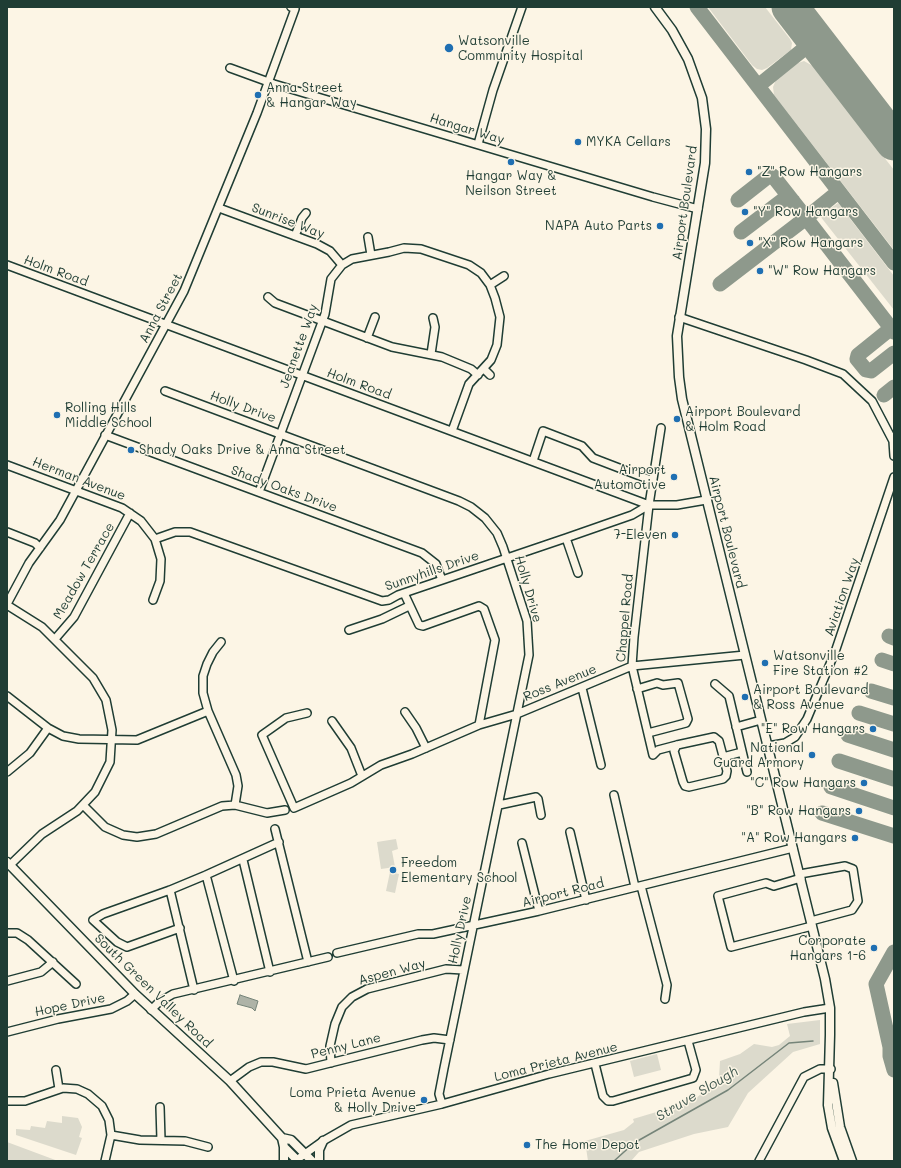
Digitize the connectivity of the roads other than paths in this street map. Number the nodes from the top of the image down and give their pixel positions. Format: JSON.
{"nodes":[{"id":1,"x":291,"y":7,"type":"edge"},
{"id":2,"x":522,"y":7,"type":"edge"},
{"id":3,"x":655,"y":7,"type":"edge"},
{"id":4,"x":230,"y":68,"type":"dead end"},
{"id":5,"x":268,"y":82,"type":"junction"},
{"id":6,"x":478,"y":144,"type":"junction"},
{"id":7,"x":219,"y":208,"type":"junction"},
{"id":8,"x":698,"y":209,"type":"junction"},
{"id":9,"x":306,"y":213,"type":"dead end"},
{"id":10,"x":295,"y":236,"type":"junction"},
{"id":11,"x":368,"y":236,"type":"dead end"},
{"id":12,"x":371,"y":255,"type":"junction"},
{"id":13,"x":7,"y":265,"type":"edge"},
{"id":14,"x":342,"y":265,"type":"junction"},
{"id":15,"x":504,"y":276,"type":"dead end"},
{"id":16,"x":490,"y":285,"type":"junction"},
{"id":17,"x":268,"y":297,"type":"dead end"},
{"id":18,"x":375,"y":317,"type":"dead end"},
{"id":19,"x":679,"y":317,"type":"junction"},
{"id":20,"x":433,"y":318,"type":"dead end"},
{"id":21,"x":322,"y":321,"type":"junction"},
{"id":22,"x":167,"y":325,"type":"junction"},
{"id":23,"x":367,"y":338,"type":"junction"},
{"id":24,"x":431,"y":354,"type":"junction"},
{"id":25,"x":484,"y":369,"type":"junction"},
{"id":26,"x":302,"y":375,"type":"junction"},
{"id":27,"x":478,"y":375,"type":"junction"},
{"id":28,"x":490,"y":375,"type":"dead end"},
{"id":29,"x":165,"y":391,"type":"dead end"},
{"id":30,"x":661,"y":428,"type":"dead end"},
{"id":31,"x":452,"y":431,"type":"junction"},
{"id":32,"x":280,"y":434,"type":"junction"},
{"id":33,"x":105,"y":435,"type":"junction"},
{"id":34,"x":894,"y":456,"type":"edge"},
{"id":35,"x":533,"y":461,"type":"junction"},
{"id":36,"x":7,"y":465,"type":"edge"},
{"id":37,"x":894,"y":477,"type":"edge"},
{"id":38,"x":653,"y":481,"type":"junction"},
{"id":39,"x":76,"y":491,"type":"junction"},
{"id":40,"x":259,"y":492,"type":"junction"},
{"id":41,"x":706,"y":500,"type":"junction"},
{"id":42,"x":649,"y":505,"type":"junction"},
{"id":43,"x":130,"y":513,"type":"junction"},
{"id":44,"x":7,"y":532,"type":"edge"},
{"id":45,"x":566,"y":538,"type":"junction"},
{"id":46,"x":154,"y":539,"type":"junction"},
{"id":47,"x":40,"y":548,"type":"junction"},
{"id":48,"x":507,"y":558,"type":"junction"},
{"id":49,"x":578,"y":573,"type":"dead end"},
{"id":50,"x":442,"y":580,"type":"junction"},
{"id":51,"x":404,"y":593,"type":"junction"},
{"id":52,"x":153,"y":600,"type":"dead end"},
{"id":53,"x":7,"y":604,"type":"edge"},
{"id":54,"x":409,"y":606,"type":"junction"},
{"id":55,"x":349,"y":630,"type":"dead end"},
{"id":56,"x":55,"y":638,"type":"junction"},
{"id":57,"x":221,"y":642,"type":"dead end"},
{"id":58,"x":745,"y":655,"type":"junction"},
{"id":59,"x":632,"y":666,"type":"junction"},
{"id":60,"x":715,"y":684,"type":"dead end"},
{"id":61,"x":582,"y":688,"type":"junction"},
{"id":62,"x":637,"y":689,"type":"junction"},
{"id":63,"x":7,"y":696,"type":"edge"},
{"id":64,"x":208,"y":711,"type":"junction"},
{"id":65,"x":405,"y":712,"type":"dead end"},
{"id":66,"x":308,"y":713,"type":"dead end"},
{"id":67,"x":517,"y":714,"type":"junction"},
{"id":68,"x":761,"y":720,"type":"junction"},
{"id":69,"x":332,"y":721,"type":"dead end"},
{"id":70,"x":479,"y":724,"type":"junction"},
{"id":71,"x":736,"y":727,"type":"junction"},
{"id":72,"x":48,"y":728,"type":"junction"},
{"id":73,"x":648,"y":733,"type":"junction"},
{"id":74,"x":112,"y":740,"type":"junction"},
{"id":75,"x":677,"y":745,"type":"junction"},
{"id":76,"x":768,"y":746,"type":"junction"},
{"id":77,"x":426,"y":748,"type":"junction"},
{"id":78,"x":742,"y":752,"type":"junction"},
{"id":79,"x":723,"y":757,"type":"junction"},
{"id":80,"x":601,"y":765,"type":"dead end"},
{"id":81,"x":7,"y":772,"type":"edge"},
{"id":82,"x":747,"y":772,"type":"dead end"},
{"id":83,"x":362,"y":776,"type":"junction"},
{"id":84,"x":614,"y":795,"type":"dead end"},
{"id":85,"x":84,"y":805,"type":"junction"},
{"id":86,"x":235,"y":805,"type":"junction"},
{"id":87,"x":498,"y":805,"type":"junction"},
{"id":88,"x":285,"y":810,"type":"dead end"},
{"id":89,"x":542,"y":815,"type":"dead end"},
{"id":90,"x":275,"y":829,"type":"dead end"},
{"id":91,"x":570,"y":832,"type":"dead end"},
{"id":92,"x":279,"y":842,"type":"junction"},
{"id":93,"x":522,"y":843,"type":"dead end"},
{"id":94,"x":793,"y":848,"type":"junction"},
{"id":95,"x":243,"y":860,"type":"junction"},
{"id":96,"x":9,"y":864,"type":"edge"},
{"id":97,"x":206,"y":875,"type":"junction"},
{"id":98,"x":800,"y":876,"type":"junction"},
{"id":99,"x":638,"y":886,"type":"junction"},
{"id":100,"x":170,"y":890,"type":"junction"},
{"id":101,"x":586,"y":900,"type":"junction"},
{"id":102,"x":539,"y":912,"type":"junction"},
{"id":103,"x":812,"y":924,"type":"junction"},
{"id":104,"x":474,"y":926,"type":"junction"},
{"id":105,"x":180,"y":928,"type":"junction"},
{"id":106,"x":7,"y":933,"type":"edge"},
{"id":107,"x":337,"y":953,"type":"dead end"},
{"id":108,"x":328,"y":958,"type":"dead end"},
{"id":109,"x":53,"y":962,"type":"junction"},
{"id":110,"x":308,"y":962,"type":"junction"},
{"id":111,"x":463,"y":970,"type":"junction"},
{"id":112,"x":270,"y":972,"type":"junction"},
{"id":113,"x":7,"y":981,"type":"edge"},
{"id":114,"x":234,"y":981,"type":"junction"},
{"id":115,"x":76,"y":984,"type":"dead end"},
{"id":116,"x":194,"y":990,"type":"junction"},
{"id":117,"x":135,"y":994,"type":"junction"},
{"id":118,"x":665,"y":999,"type":"dead end"},
{"id":119,"x":830,"y":1008,"type":"junction"},
{"id":120,"x":152,"y":1010,"type":"junction"},
{"id":121,"x":7,"y":1032,"type":"edge"},
{"id":122,"x":450,"y":1040,"type":"junction"},
{"id":123,"x":688,"y":1041,"type":"junction"},
{"id":124,"x":331,"y":1063,"type":"junction"},
{"id":125,"x":595,"y":1064,"type":"junction"},
{"id":126,"x":831,"y":1069,"type":"junction"},
{"id":127,"x":56,"y":1070,"type":"dead end"},
{"id":128,"x":230,"y":1081,"type":"junction"},
{"id":129,"x":59,"y":1089,"type":"junction"},
{"id":130,"x":7,"y":1101,"type":"edge"},
{"id":131,"x":442,"y":1104,"type":"junction"},
{"id":132,"x":160,"y":1107,"type":"dead end"},
{"id":133,"x":111,"y":1135,"type":"junction"},
{"id":134,"x":282,"y":1138,"type":"junction"},
{"id":135,"x":161,"y":1140,"type":"junction"},
{"id":136,"x":323,"y":1141,"type":"junction"},
{"id":137,"x":208,"y":1147,"type":"dead end"},
{"id":138,"x":284,"y":1148,"type":"junction"},
{"id":139,"x":305,"y":1154,"type":"junction"},
{"id":140,"x":296,"y":1160,"type":"edge"},
{"id":141,"x":105,"y":1161,"type":"edge"},
{"id":142,"x":284,"y":1161,"type":"edge"},
{"id":143,"x":312,"y":1161,"type":"edge"},
{"id":144,"x":319,"y":1161,"type":"edge"},
{"id":145,"x":759,"y":1161,"type":"edge"},
{"id":146,"x":844,"y":1161,"type":"edge"},
{"id":147,"x":852,"y":1161,"type":"edge"}],
"edges":[{"from":1,"to":5,"type":"street","name":"Anna Street"},
{"from":2,"to":6,"type":"street"},
{"from":3,"to":8,"type":"main road","name":"Airport Boulevard"},
{"from":4,"to":5,"type":"street","name":"Hangar Way"},
{"from":5,"to":6,"type":"street","name":"Hangar Way"},
{"from":5,"to":7,"type":"street","name":"Anna Street"},
{"from":6,"to":8,"type":"street","name":"Hangar Way"},
{"from":7,"to":10,"type":"street","name":"Sunrise Way"},
{"from":7,"to":22,"type":"street","name":"Anna Street"},
{"from":8,"to":19,"type":"main road","name":"Airport Boulevard"},
{"from":9,"to":10,"type":"street"},
{"from":10,"to":14,"type":"street","name":"Sunrise Way"},
{"from":11,"to":12,"type":"street"},
{"from":12,"to":14,"type":"street"},
{"from":12,"to":16,"type":"street"},
{"from":13,"to":22,"type":"street","name":"Holm Road"},
{"from":14,"to":21,"type":"street","name":"Jeanette Way"},
{"from":15,"to":16,"type":"street"},
{"from":16,"to":25,"type":"street"},
{"from":17,"to":21,"type":"street"},
{"from":18,"to":23,"type":"street"},
{"from":19,"to":34,"type":"street"},
{"from":19,"to":41,"type":"main road","name":"Airport Boulevard"},
{"from":20,"to":24,"type":"street"},
{"from":21,"to":23,"type":"street"},
{"from":21,"to":26,"type":"street","name":"Jeanette Way"},
{"from":22,"to":26,"type":"street","name":"Holm Road"},
{"from":22,"to":33,"type":"street","name":"Anna Street"},
{"from":23,"to":24,"type":"street"},
{"from":24,"to":27,"type":"street"},
{"from":25,"to":27,"type":"street"},
{"from":25,"to":28,"type":"street"},
{"from":26,"to":31,"type":"street","name":"Holm Road"},
{"from":26,"to":32,"type":"street","name":"Jeanette Way"},
{"from":27,"to":31,"type":"street"},
{"from":29,"to":32,"type":"street","name":"Holly Drive"},
{"from":30,"to":38,"type":"street","name":"Chappel Road"},
{"from":31,"to":35,"type":"street","name":"Holm Road"},
{"from":32,"to":40,"type":"street","name":"Jeanette Way"},
{"from":32,"to":48,"type":"street","name":"Holly Drive"},
{"from":33,"to":39,"type":"street","name":"Anna Street"},
{"from":33,"to":40,"type":"street","name":"Shady Oaks Drive"},
{"from":35,"to":38,"type":"street"},
{"from":35,"to":42,"type":"street","name":"Holm Road"},
{"from":36,"to":39,"type":"street","name":"Herman Avenue"},
{"from":37,"to":76,"type":"street","name":"Aviation Way"},
{"from":38,"to":42,"type":"street","name":"Chappel Road"},
{"from":39,"to":43,"type":"street","name":"Herman Avenue"},
{"from":39,"to":47,"type":"street","name":"Anna Street"},
{"from":40,"to":50,"type":"street","name":"Shady Oaks Drive"},
{"from":41,"to":42,"type":"street","name":"Holm Road"},
{"from":41,"to":58,"type":"main road","name":"Airport Boulevard"},
{"from":42,"to":45,"type":"street","name":"Sunnyhills Drive"},
{"from":42,"to":59,"type":"street","name":"Chappel Road"},
{"from":43,"to":46,"type":"street","name":"Herman Avenue"},
{"from":43,"to":56,"type":"street","name":"Meadow Terrace"},
{"from":44,"to":47,"type":"street"},
{"from":45,"to":48,"type":"street","name":"Sunnyhills Drive"},
{"from":45,"to":49,"type":"street"},
{"from":46,"to":51,"type":"street","name":"Sunnyhills Drive"},
{"from":46,"to":52,"type":"street","name":"Herman Avenue"},
{"from":47,"to":53,"type":"street","name":"Anna Street"},
{"from":48,"to":50,"type":"street","name":"Sunnyhills Drive"},
{"from":48,"to":67,"type":"street","name":"Holly Drive"},
{"from":50,"to":51,"type":"street","name":"Sunnyhills Drive"},
{"from":51,"to":54,"type":"street"},
{"from":53,"to":56,"type":"street"},
{"from":54,"to":55,"type":"street"},
{"from":54,"to":70,"type":"street"},
{"from":56,"to":74,"type":"street"},
{"from":57,"to":64,"type":"street"},
{"from":58,"to":59,"type":"street","name":"Ross Avenue"},
{"from":58,"to":68,"type":"main road","name":"Airport Boulevard"},
{"from":59,"to":61,"type":"street","name":"Ross Avenue"},
{"from":59,"to":62,"type":"street","name":"Chappel Road"},
{"from":60,"to":71,"type":"street"},
{"from":61,"to":67,"type":"street","name":"Ross Avenue"},
{"from":61,"to":80,"type":"street"},
{"from":62,"to":73,"type":"street","name":"Chappel Road"},
{"from":62,"to":73,"type":"street"},
{"from":63,"to":72,"type":"street"},
{"from":64,"to":74,"type":"street"},
{"from":64,"to":86,"type":"street"},
{"from":65,"to":77,"type":"street"},
{"from":66,"to":83,"type":"street"},
{"from":67,"to":70,"type":"street","name":"Ross Avenue"},
{"from":67,"to":87,"type":"street","name":"Holly Drive"},
{"from":68,"to":71,"type":"street"},
{"from":68,"to":76,"type":"main road","name":"Airport Boulevard"},
{"from":69,"to":83,"type":"street"},
{"from":70,"to":77,"type":"street"},
{"from":71,"to":78,"type":"street"},
{"from":72,"to":74,"type":"street"},
{"from":72,"to":81,"type":"street"},
{"from":73,"to":75,"type":"street","name":"Chappel Road"},
{"from":74,"to":85,"type":"street"},
{"from":75,"to":79,"type":"street"},
{"from":75,"to":79,"type":"street"},
{"from":76,"to":94,"type":"main road","name":"Airport Boulevard"},
{"from":77,"to":83,"type":"street"},
{"from":78,"to":79,"type":"street"},
{"from":78,"to":82,"type":"street"},
{"from":84,"to":99,"type":"street"},
{"from":85,"to":86,"type":"street"},
{"from":85,"to":96,"type":"street"},
{"from":86,"to":88,"type":"street"},
{"from":87,"to":89,"type":"street"},
{"from":87,"to":104,"type":"street","name":"Holly Drive"},
{"from":90,"to":92,"type":"street"},
{"from":91,"to":101,"type":"street"},
{"from":92,"to":95,"type":"street"},
{"from":92,"to":110,"type":"street"},
{"from":93,"to":102,"type":"street"},
{"from":94,"to":98,"type":"main road","name":"Airport Boulevard"},
{"from":94,"to":99,"type":"street","name":"Airport Road"},
{"from":95,"to":97,"type":"street"},
{"from":95,"to":112,"type":"street"},
{"from":96,"to":117,"type":"main road","name":"South Green Valley Road"},
{"from":97,"to":100,"type":"street"},
{"from":97,"to":114,"type":"street"},
{"from":98,"to":103,"type":"main road","name":"Airport Boulevard"},
{"from":98,"to":103,"type":"street"},
{"from":98,"to":103,"type":"street"},
{"from":99,"to":101,"type":"street","name":"Airport Road"},
{"from":99,"to":118,"type":"street"},
{"from":100,"to":105,"type":"street"},
{"from":100,"to":105,"type":"street"},
{"from":101,"to":102,"type":"street","name":"Airport Road"},
{"from":102,"to":104,"type":"street","name":"Airport Road"},
{"from":103,"to":119,"type":"main road","name":"Airport Boulevard"},
{"from":104,"to":107,"type":"street","name":"Airport Road"},
{"from":104,"to":111,"type":"street","name":"Holly Drive"},
{"from":105,"to":116,"type":"street"},
{"from":106,"to":109,"type":"street"},
{"from":108,"to":110,"type":"street"},
{"from":109,"to":113,"type":"street"},
{"from":109,"to":115,"type":"street"},
{"from":110,"to":112,"type":"street"},
{"from":111,"to":122,"type":"street","name":"Holly Drive"},
{"from":111,"to":124,"type":"street","name":"Aspen Way"},
{"from":112,"to":114,"type":"street"},
{"from":114,"to":116,"type":"street"},
{"from":116,"to":120,"type":"street"},
{"from":117,"to":120,"type":"main road","name":"South Green Valley Road"},
{"from":117,"to":121,"type":"street","name":"Hope Drive"},
{"from":119,"to":123,"type":"street","name":"Loma Prieta Avenue"},
{"from":119,"to":126,"type":"main road","name":"Airport Boulevard"},
{"from":120,"to":128,"type":"main road","name":"South Green Valley Road"},
{"from":122,"to":124,"type":"street","name":"Penny Lane"},
{"from":122,"to":131,"type":"street","name":"Holly Drive"},
{"from":123,"to":125,"type":"street","name":"Loma Prieta Avenue"},
{"from":123,"to":125,"type":"street"},
{"from":124,"to":128,"type":"street","name":"Penny Lane"},
{"from":125,"to":131,"type":"street","name":"Loma Prieta Avenue"},
{"from":126,"to":145,"type":"street"},
{"from":126,"to":146,"type":"main road","name":"Airport Boulevard"},
{"from":126,"to":147,"type":"main road","name":"Airport Boulevard"},
{"from":127,"to":129,"type":"street"},
{"from":128,"to":134,"type":"main road","name":"South Green Valley Road"},
{"from":129,"to":130,"type":"street"},
{"from":129,"to":133,"type":"street"},
{"from":131,"to":136,"type":"street","name":"Loma Prieta Avenue"},
{"from":132,"to":135,"type":"street"},
{"from":133,"to":135,"type":"street"},
{"from":133,"to":141,"type":"street"},
{"from":134,"to":138,"type":"main road"},
{"from":134,"to":139,"type":"main road","name":"South Green Valley Road"},
{"from":135,"to":137,"type":"street"},
{"from":136,"to":139,"type":"street","name":"Loma Prieta Avenue"},
{"from":136,"to":144,"type":"main road"},
{"from":138,"to":140,"type":"main road"},
{"from":138,"to":142,"type":"main road"},
{"from":139,"to":140,"type":"street","name":"Loma Prieta Avenue"},
{"from":139,"to":143,"type":"main road","name":"South Green Valley Road"}]}
